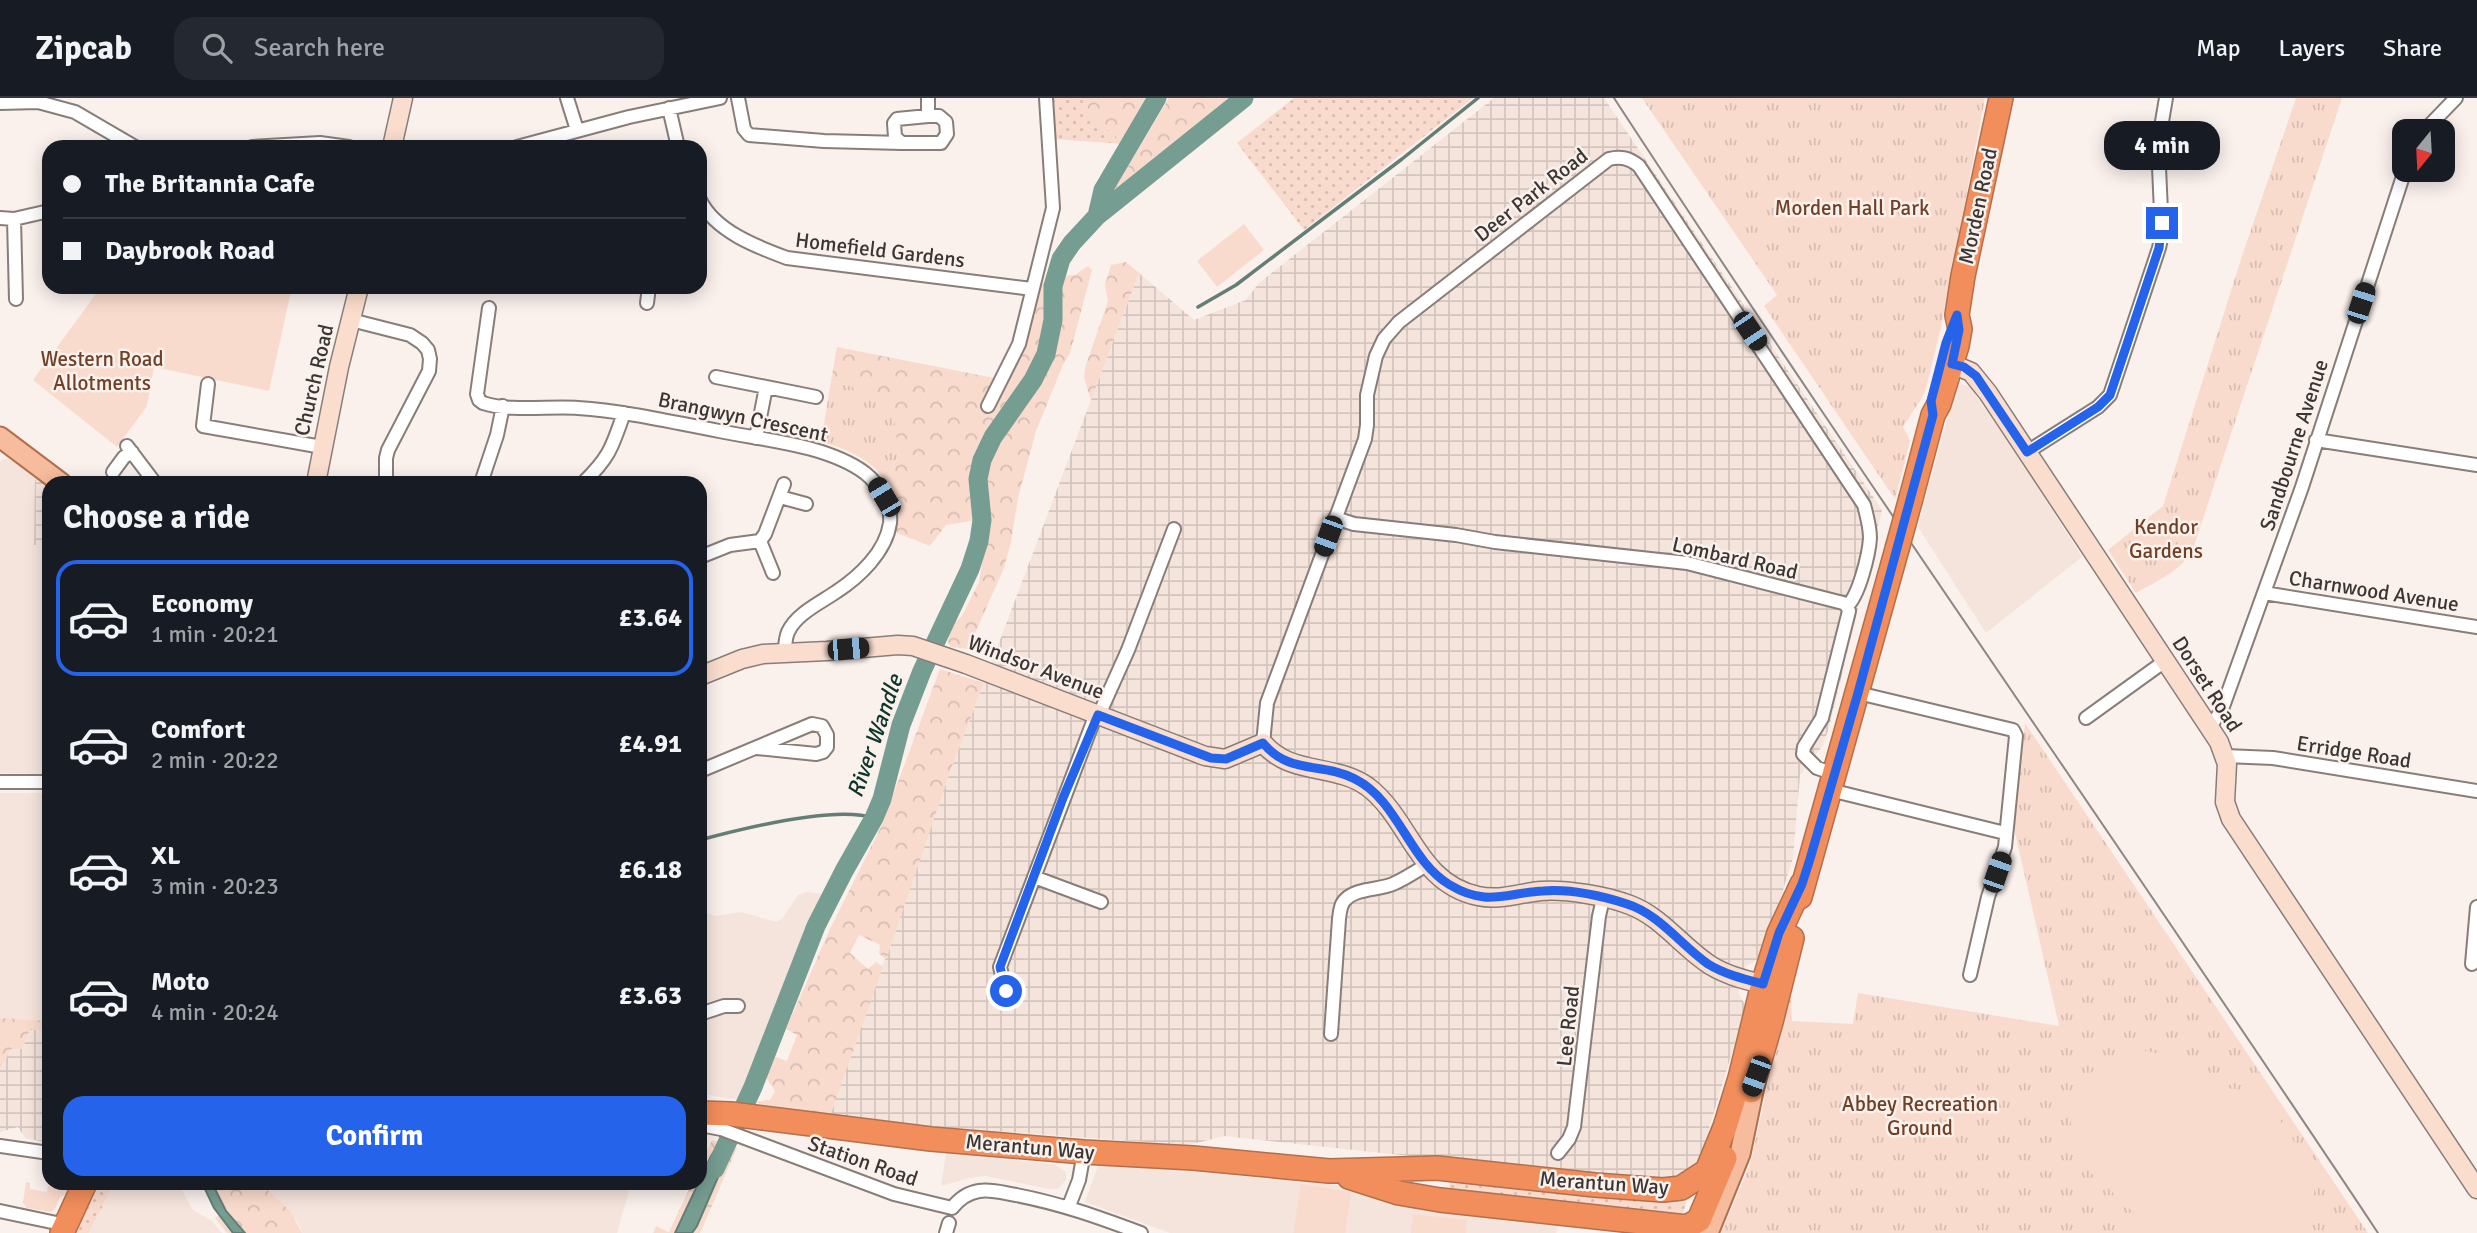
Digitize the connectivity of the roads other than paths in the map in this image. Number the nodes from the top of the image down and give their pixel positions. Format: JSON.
{"nodes":[{"id":1,"x":403,"y":98,"type":"edge"},
{"id":2,"x":567,"y":98,"type":"edge"},
{"id":3,"x":720,"y":98,"type":"edge"},
{"id":4,"x":738,"y":98,"type":"edge"},
{"id":5,"x":928,"y":98,"type":"edge"},
{"id":6,"x":1046,"y":98,"type":"edge"},
{"id":7,"x":2001,"y":98,"type":"edge"},
{"id":8,"x":2166,"y":98,"type":"edge"},
{"id":9,"x":2456,"y":98,"type":"edge"},
{"id":10,"x":0,"y":103,"type":"edge"},
{"id":11,"x":669,"y":108,"type":"junction"},
{"id":12,"x":928,"y":116,"type":"junction"},
{"id":13,"x":2436,"y":119,"type":"edge"},
{"id":14,"x":577,"y":130,"type":"junction"},
{"id":15,"x":121,"y":140,"type":"edge"},
{"id":16,"x":394,"y":140,"type":"edge"},
{"id":17,"x":542,"y":140,"type":"edge"},
{"id":18,"x":676,"y":140,"type":"edge"},
{"id":19,"x":902,"y":143,"type":"junction"},
{"id":20,"x":2400,"y":182,"type":"edge"},
{"id":21,"x":707,"y":211,"type":"edge"},
{"id":22,"x":42,"y":213,"type":"edge"},
{"id":23,"x":0,"y":218,"type":"edge"},
{"id":24,"x":14,"y":219,"type":"junction"},
{"id":25,"x":1032,"y":289,"type":"junction"},
{"id":26,"x":357,"y":294,"type":"edge"},
{"id":27,"x":648,"y":294,"type":"edge"},
{"id":28,"x":16,"y":299,"type":"dead end"},
{"id":29,"x":647,"y":303,"type":"dead end"},
{"id":30,"x":489,"y":308,"type":"dead end"},
{"id":31,"x":1957,"y":315,"type":"junction"},
{"id":32,"x":351,"y":320,"type":"junction"},
{"id":33,"x":1952,"y":364,"type":"junction"},
{"id":34,"x":716,"y":377,"type":"dead end"},
{"id":35,"x":208,"y":384,"type":"dead end"},
{"id":36,"x":766,"y":387,"type":"junction"},
{"id":37,"x":816,"y":397,"type":"dead end"},
{"id":38,"x":503,"y":406,"type":"junction"},
{"id":39,"x":988,"y":406,"type":"dead end"},
{"id":40,"x":624,"y":413,"type":"junction"},
{"id":41,"x":1933,"y":415,"type":"junction"},
{"id":42,"x":0,"y":437,"type":"edge"},
{"id":43,"x":756,"y":438,"type":"junction"},
{"id":44,"x":2316,"y":440,"type":"junction"},
{"id":45,"x":322,"y":447,"type":"junction"},
{"id":46,"x":2027,"y":452,"type":"junction"},
{"id":47,"x":2477,"y":465,"type":"edge"},
{"id":48,"x":113,"y":472,"type":"dead end"},
{"id":49,"x":52,"y":476,"type":"edge"},
{"id":50,"x":150,"y":476,"type":"edge"},
{"id":51,"x":317,"y":476,"type":"edge"},
{"id":52,"x":386,"y":476,"type":"edge"},
{"id":53,"x":484,"y":476,"type":"edge"},
{"id":54,"x":590,"y":476,"type":"edge"},
{"id":55,"x":784,"y":484,"type":"dead end"},
{"id":56,"x":780,"y":497,"type":"junction"},
{"id":57,"x":806,"y":504,"type":"dead end"},
{"id":58,"x":1335,"y":519,"type":"junction"},
{"id":59,"x":1174,"y":529,"type":"dead end"},
{"id":60,"x":760,"y":541,"type":"junction"},
{"id":61,"x":707,"y":554,"type":"edge"},
{"id":62,"x":773,"y":573,"type":"dead end"},
{"id":63,"x":2264,"y":593,"type":"junction"},
{"id":64,"x":1847,"y":606,"type":"junction"},
{"id":65,"x":2477,"y":627,"type":"edge"},
{"id":66,"x":785,"y":653,"type":"junction"},
{"id":67,"x":2165,"y":661,"type":"junction"},
{"id":68,"x":707,"y":673,"type":"edge"},
{"id":69,"x":1858,"y":693,"type":"junction"},
{"id":70,"x":1098,"y":715,"type":"junction"},
{"id":71,"x":2086,"y":718,"type":"dead end"},
{"id":72,"x":2208,"y":727,"type":"junction"},
{"id":73,"x":1263,"y":743,"type":"junction"},
{"id":74,"x":757,"y":748,"type":"junction"},
{"id":75,"x":2225,"y":756,"type":"junction"},
{"id":76,"x":707,"y":768,"type":"edge"},
{"id":77,"x":0,"y":782,"type":"edge"},
{"id":78,"x":42,"y":782,"type":"edge"},
{"id":79,"x":1832,"y":782,"type":"junction"},
{"id":80,"x":2477,"y":791,"type":"edge"},
{"id":81,"x":2005,"y":834,"type":"junction"},
{"id":82,"x":1427,"y":865,"type":"junction"},
{"id":83,"x":1034,"y":877,"type":"junction"},
{"id":84,"x":1603,"y":899,"type":"junction"},
{"id":85,"x":1101,"y":902,"type":"dead end"},
{"id":86,"x":2477,"y":907,"type":"edge"},
{"id":87,"x":2472,"y":964,"type":"dead end"},
{"id":88,"x":1970,"y":975,"type":"dead end"},
{"id":89,"x":1771,"y":986,"type":"junction"},
{"id":90,"x":1006,"y":991,"type":"dead end"},
{"id":91,"x":738,"y":1006,"type":"dead end"},
{"id":92,"x":707,"y":1012,"type":"edge"},
{"id":93,"x":1331,"y":1034,"type":"dead end"},
{"id":94,"x":707,"y":1109,"type":"edge"},
{"id":95,"x":707,"y":1115,"type":"edge"},
{"id":96,"x":726,"y":1121,"type":"junction"},
{"id":97,"x":707,"y":1124,"type":"edge"},
{"id":98,"x":762,"y":1132,"type":"junction"},
{"id":99,"x":0,"y":1146,"type":"edge"},
{"id":100,"x":42,"y":1152,"type":"edge"},
{"id":101,"x":1084,"y":1152,"type":"junction"},
{"id":102,"x":1558,"y":1153,"type":"dead end"},
{"id":103,"x":1329,"y":1171,"type":"junction"},
{"id":104,"x":1707,"y":1171,"type":"junction"},
{"id":105,"x":2477,"y":1189,"type":"edge"},
{"id":106,"x":82,"y":1190,"type":"edge"},
{"id":107,"x":1663,"y":1190,"type":"junction"},
{"id":108,"x":1707,"y":1204,"type":"junction"},
{"id":109,"x":1069,"y":1206,"type":"junction"},
{"id":110,"x":0,"y":1211,"type":"edge"},
{"id":111,"x":1664,"y":1225,"type":"joint"},
{"id":112,"x":64,"y":1229,"type":"edge"},
{"id":113,"x":1694,"y":1231,"type":"edge"},
{"id":114,"x":1141,"y":1233,"type":"edge"}],
"edges":[{"from":1,"to":16,"type":"street"},
{"from":2,"to":14,"type":"street"},
{"from":3,"to":11,"type":"street"},
{"from":4,"to":19,"type":"street"},
{"from":5,"to":12,"type":"street"},
{"from":6,"to":25,"type":"street"},
{"from":7,"to":31,"type":"highway","name":"Morden Road"},
{"from":8,"to":46,"type":"street"},
{"from":9,"to":13,"type":"street"},
{"from":10,"to":15,"type":"street"},
{"from":11,"to":14,"type":"street"},
{"from":11,"to":18,"type":"street"},
{"from":12,"to":19,"type":"street"},
{"from":12,"to":19,"type":"street"},
{"from":14,"to":17,"type":"street"},
{"from":20,"to":44,"type":"street","name":"Sandbourne Avenue"},
{"from":21,"to":25,"type":"street","name":"Homefield Gardens"},
{"from":22,"to":24,"type":"street"},
{"from":23,"to":24,"type":"street"},
{"from":24,"to":28,"type":"street"},
{"from":25,"to":39,"type":"street"},
{"from":26,"to":32,"type":"street","name":"Church Road"},
{"from":27,"to":29,"type":"street"},
{"from":30,"to":38,"type":"street","name":"Brangwyn Crescent"},
{"from":31,"to":33,"type":"highway","name":"Morden Road"},
{"from":31,"to":41,"type":"highway","name":"Morden Road"},
{"from":32,"to":45,"type":"street","name":"Church Road"},
{"from":32,"to":52,"type":"street"},
{"from":33,"to":41,"type":"highway","name":"Morden Road"},
{"from":33,"to":46,"type":"street","name":"Dorset Road"},
{"from":34,"to":36,"type":"street"},
{"from":35,"to":45,"type":"street"},
{"from":36,"to":37,"type":"street"},
{"from":36,"to":43,"type":"street"},
{"from":38,"to":40,"type":"street","name":"Brangwyn Crescent"},
{"from":38,"to":53,"type":"street"},
{"from":40,"to":43,"type":"street","name":"Brangwyn Crescent"},
{"from":40,"to":54,"type":"street"},
{"from":41,"to":69,"type":"highway","name":"Morden Road","bridge":true},
{"from":42,"to":49,"type":"main road"},
{"from":43,"to":66,"type":"street","name":"Brangwyn Crescent"},
{"from":44,"to":47,"type":"street"},
{"from":44,"to":63,"type":"street","name":"Sandbourne Avenue"},
{"from":45,"to":51,"type":"street","name":"Church Road"},
{"from":46,"to":67,"type":"street","name":"Dorset Road"},
{"from":48,"to":50,"type":"street"},
{"from":55,"to":56,"type":"street"},
{"from":56,"to":57,"type":"street"},
{"from":56,"to":60,"type":"street"},
{"from":58,"to":64,"type":"street","name":"Lombard Road"},
{"from":58,"to":64,"type":"street","name":"Deer Park Road"},
{"from":58,"to":73,"type":"street","name":"Deer Park Road"},
{"from":59,"to":70,"type":"street"},
{"from":60,"to":61,"type":"street"},
{"from":60,"to":62,"type":"street"},
{"from":63,"to":65,"type":"street","name":"Charnwood Avenue"},
{"from":63,"to":72,"type":"street","name":"Sandbourne Avenue"},
{"from":64,"to":79,"type":"street"},
{"from":66,"to":68,"type":"street","name":"Windsor Avenue"},
{"from":66,"to":70,"type":"street","name":"Windsor Avenue"},
{"from":67,"to":71,"type":"street"},
{"from":67,"to":72,"type":"street","name":"Dorset Road"},
{"from":69,"to":79,"type":"highway","name":"Morden Road"},
{"from":69,"to":81,"type":"street"},
{"from":70,"to":73,"type":"street","name":"Windsor Avenue"},
{"from":70,"to":83,"type":"street"},
{"from":72,"to":75,"type":"street","name":"Dorset Road"},
{"from":73,"to":82,"type":"street"},
{"from":74,"to":74,"type":"street"},
{"from":74,"to":76,"type":"street"},
{"from":75,"to":80,"type":"street","name":"Erridge Road"},
{"from":75,"to":105,"type":"street","name":"Dorset Road"},
{"from":77,"to":78,"type":"street"},
{"from":79,"to":81,"type":"street"},
{"from":79,"to":89,"type":"highway","name":"Morden Road"},
{"from":81,"to":88,"type":"street"},
{"from":82,"to":84,"type":"street"},
{"from":82,"to":93,"type":"street"},
{"from":83,"to":85,"type":"street"},
{"from":83,"to":90,"type":"street"},
{"from":84,"to":89,"type":"street"},
{"from":84,"to":102,"type":"street","name":"Lee Road"},
{"from":86,"to":87,"type":"street"},
{"from":89,"to":104,"type":"highway","name":"Morden Road"},
{"from":89,"to":108,"type":"highway","name":"Morden Road"},
{"from":91,"to":92,"type":"street"},
{"from":94,"to":96,"type":"highway","name":"Merantun Way"},
{"from":95,"to":96,"type":"highway","name":"Merantun Way"},
{"from":96,"to":97,"type":"street","name":"Station Road"},
{"from":96,"to":98,"type":"highway","name":"Merantun Way"},
{"from":96,"to":98,"type":"street","name":"Station Road"},
{"from":98,"to":101,"type":"highway","name":"Merantun Way"},
{"from":98,"to":109,"type":"street","name":"Station Road"},
{"from":99,"to":100,"type":"street"},
{"from":101,"to":103,"type":"highway","name":"Merantun Way"},
{"from":101,"to":109,"type":"street"},
{"from":103,"to":107,"type":"highway","name":"Merantun Way"},
{"from":103,"to":111,"type":"highway","name":"Merantun Way"},
{"from":104,"to":107,"type":"highway","name":"Merantun Way"},
{"from":104,"to":108,"type":"main road","name":"Morden Road"},
{"from":106,"to":112,"type":"highway"},
{"from":107,"to":108,"type":"main road"},
{"from":108,"to":113,"type":"highway","name":"Morden Road"},
{"from":109,"to":114,"type":"street"},
{"from":110,"to":112,"type":"street"},
{"from":111,"to":113,"type":"highway","name":"Morden Road"}]}
